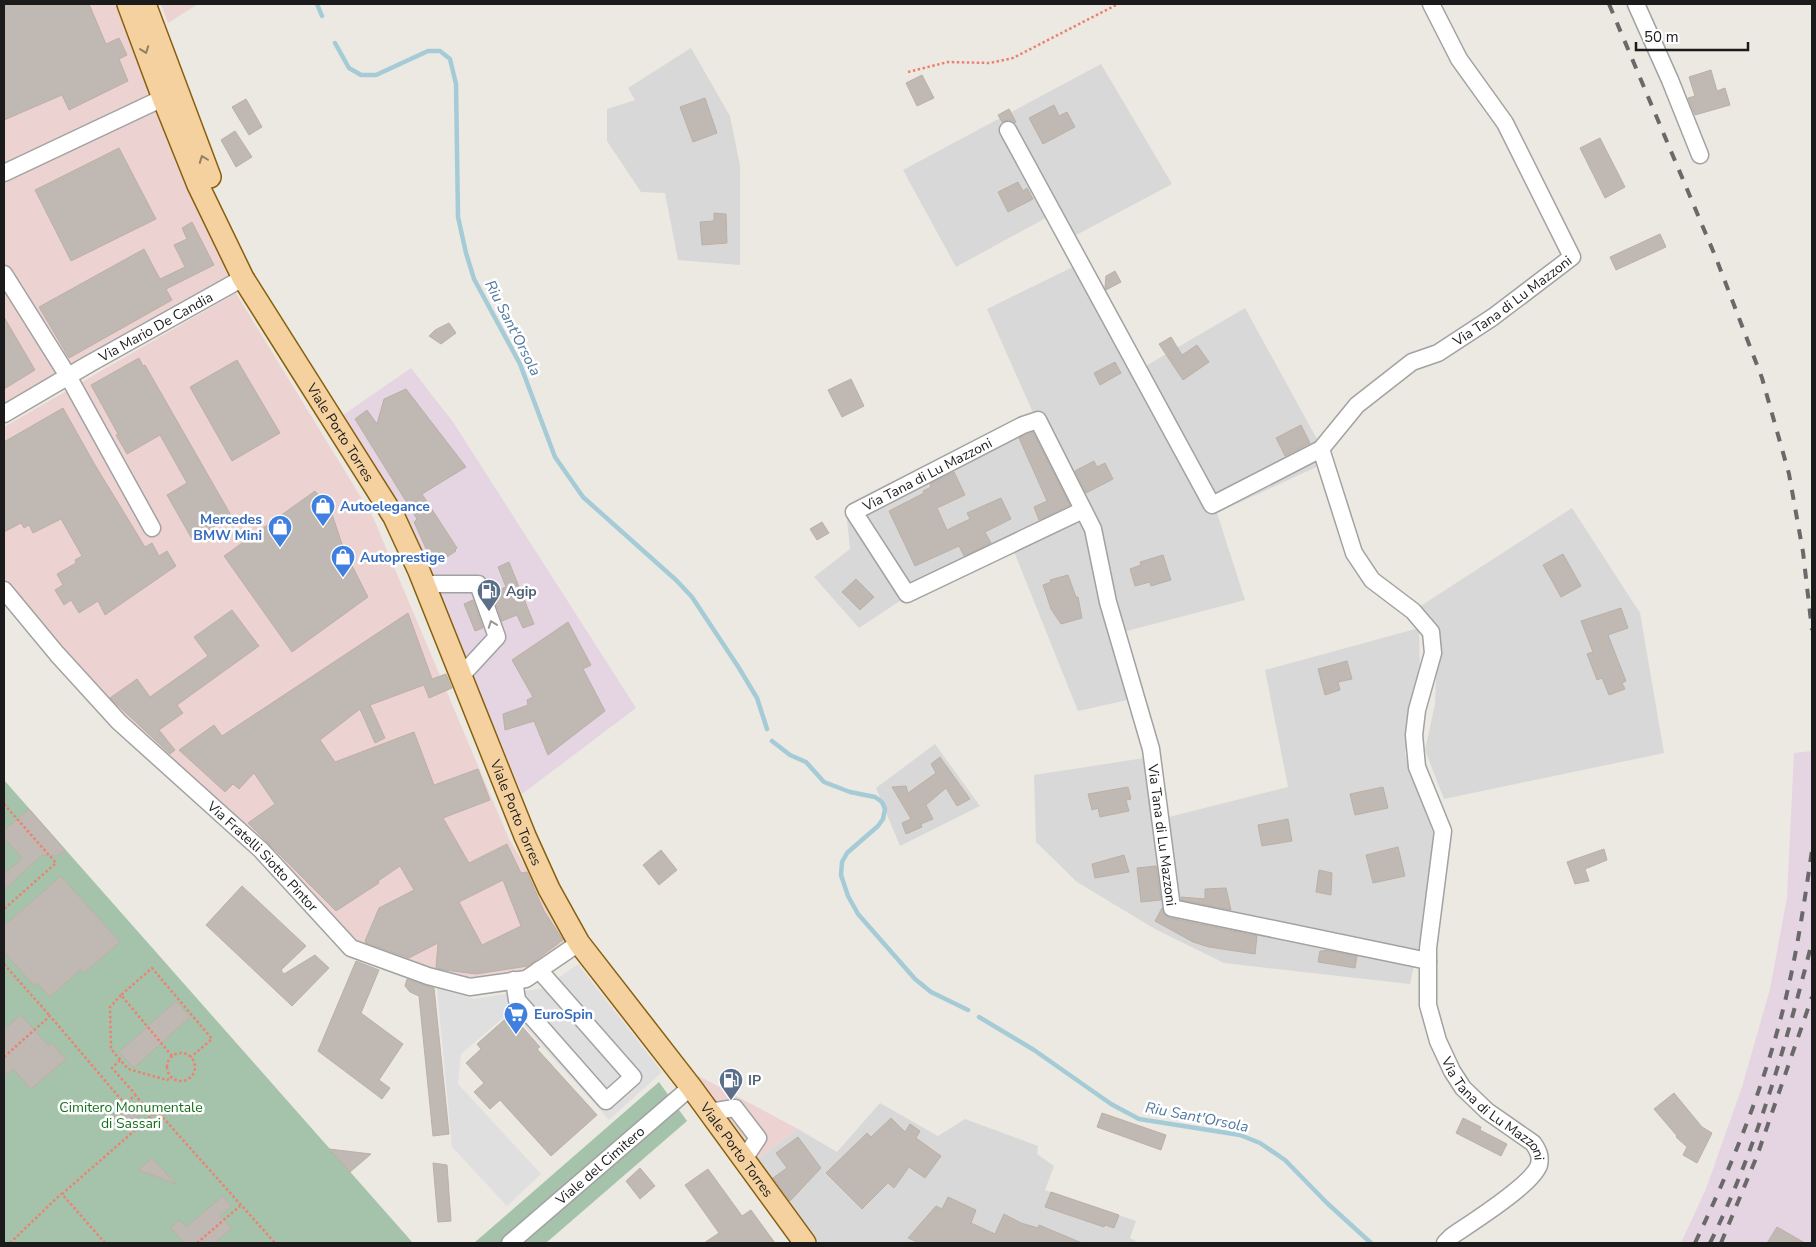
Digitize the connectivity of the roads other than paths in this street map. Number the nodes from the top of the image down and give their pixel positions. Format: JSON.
{"nodes":[{"id":1,"x":128,"y":4,"type":"edge"},
{"id":2,"x":145,"y":4,"type":"edge"},
{"id":3,"x":1431,"y":4,"type":"edge"},
{"id":4,"x":1636,"y":4,"type":"edge"},
{"id":5,"x":162,"y":98,"type":"junction"},
{"id":6,"x":1008,"y":130,"type":"dead end"},
{"id":7,"x":1700,"y":155,"type":"dead end"},
{"id":8,"x":4,"y":173,"type":"edge"},
{"id":9,"x":4,"y":274,"type":"edge"},
{"id":10,"x":243,"y":278,"type":"junction"},
{"id":11,"x":287,"y":348,"type":"junction"},
{"id":12,"x":68,"y":376,"type":"junction"},
{"id":13,"x":4,"y":414,"type":"edge"},
{"id":14,"x":1322,"y":449,"type":"junction"},
{"id":15,"x":1084,"y":510,"type":"junction"},
{"id":16,"x":152,"y":528,"type":"dead end"},
{"id":17,"x":424,"y":584,"type":"junction"},
{"id":18,"x":4,"y":590,"type":"edge"},
{"id":19,"x":461,"y":676,"type":"junction"},
{"id":20,"x":579,"y":943,"type":"junction"},
{"id":21,"x":1428,"y":961,"type":"junction"},
{"id":22,"x":539,"y":970,"type":"junction"},
{"id":23,"x":514,"y":980,"type":"junction"},
{"id":24,"x":691,"y":1087,"type":"junction"},
{"id":25,"x":510,"y":1243,"type":"edge"},
{"id":26,"x":805,"y":1243,"type":"edge"},
{"id":27,"x":1445,"y":1243,"type":"edge"}],
"edges":[{"from":1,"to":5,"type":"main road","name":"Viale Porto Torres","one_way":true},
{"from":11,"to":2,"type":"main road","name":"Viale Porto Torres","one_way":true},
{"from":3,"to":14,"type":"street","name":"Via Tana di Lu Mazzoni"},
{"from":4,"to":7,"type":"street"},
{"from":5,"to":8,"type":"street"},
{"from":5,"to":10,"type":"main road","name":"Viale Porto Torres"},
{"from":6,"to":14,"type":"street","name":"Via Tana di Lu Mazzoni"},
{"from":9,"to":12,"type":"street"},
{"from":10,"to":11,"type":"main road","name":"Viale Porto Torres"},
{"from":10,"to":12,"type":"street","name":"Via Mario De Candia"},
{"from":11,"to":17,"type":"main road","name":"Viale Porto Torres"},
{"from":12,"to":13,"type":"street","name":"Via Mario De Candia"},
{"from":12,"to":16,"type":"street"},
{"from":14,"to":21,"type":"street","name":"Via Tana di Lu Mazzoni"},
{"from":15,"to":15,"type":"street","name":"Via Tana di Lu Mazzoni"},
{"from":15,"to":21,"type":"street","name":"Via Tana di Lu Mazzoni"},
{"from":17,"to":19,"type":"main road","name":"Viale Porto Torres"},
{"from":19,"to":17,"type":"street","one_way":true},
{"from":18,"to":23,"type":"street","name":"Via Fratelli Siotto Pintor"},
{"from":19,"to":20,"type":"main road","name":"Viale Porto Torres"},
{"from":20,"to":22,"type":"street","name":"Via Fratelli Siotto Pintor"},
{"from":20,"to":24,"type":"main road","name":"Viale Porto Torres"},
{"from":21,"to":27,"type":"street","name":"Via Tana di Lu Mazzoni"},
{"from":22,"to":23,"type":"street","name":"Via Fratelli Siotto Pintor"},
{"from":22,"to":23,"type":"street"},
{"from":24,"to":25,"type":"street","name":"Viale del Cimitero"},
{"from":24,"to":26,"type":"main road","name":"Viale Porto Torres"}]}
